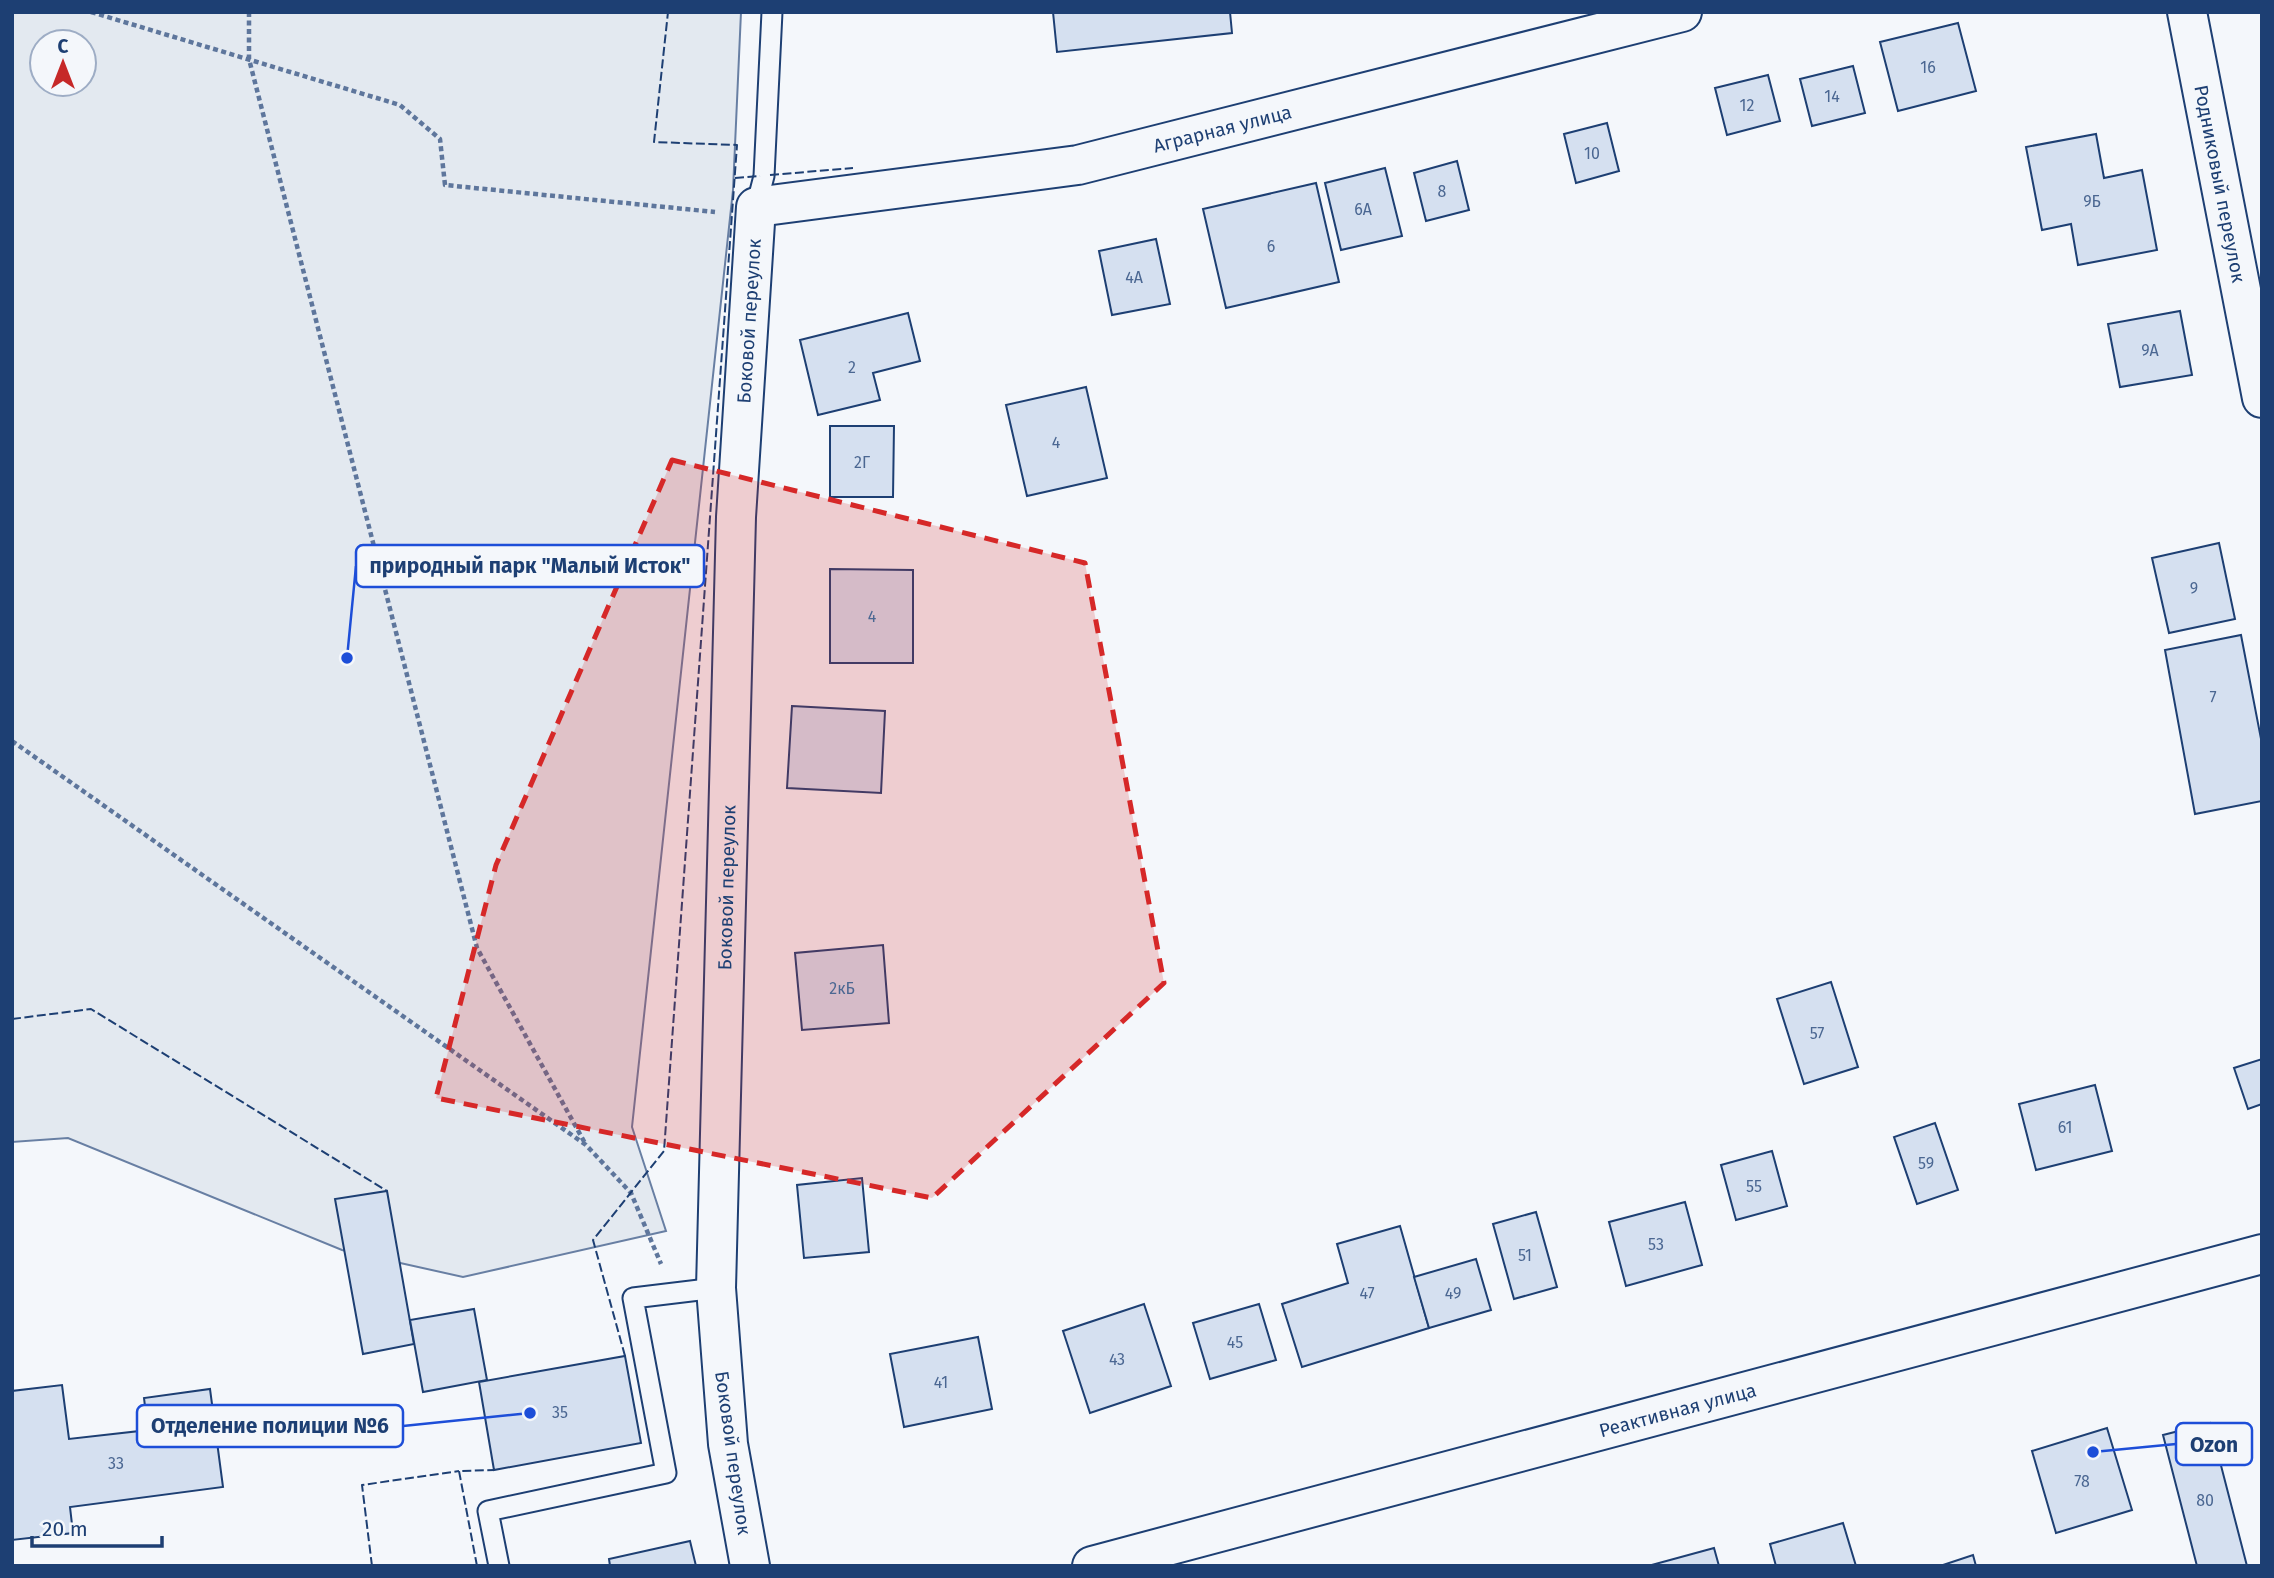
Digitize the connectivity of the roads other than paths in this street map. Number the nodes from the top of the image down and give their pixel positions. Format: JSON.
{"nodes":[{"id":1,"x":772,"y":12,"type":"edge"},
{"id":2,"x":1682,"y":12,"type":"edge"},
{"id":3,"x":2187,"y":12,"type":"edge"},
{"id":4,"x":756,"y":207,"type":"junction"},
{"id":5,"x":2262,"y":398,"type":"edge"},
{"id":6,"x":2262,"y":1254,"type":"edge"},
{"id":7,"x":716,"y":1288,"type":"junction"},
{"id":8,"x":499,"y":1566,"type":"edge"},
{"id":9,"x":750,"y":1566,"type":"edge"},
{"id":10,"x":1092,"y":1566,"type":"edge"}],
"edges":[{"from":1,"to":4,"type":"lane"},
{"from":2,"to":4,"type":"street","name":"Аграрная улица"},
{"from":3,"to":5,"type":"street","name":"Родниковый переулок"},
{"from":4,"to":7,"type":"street","name":"Боковой переулок"},
{"from":6,"to":10,"type":"street","name":"Реактивная улица"},
{"from":7,"to":8,"type":"lane"},
{"from":7,"to":9,"type":"street","name":"Боковой переулок"}]}
